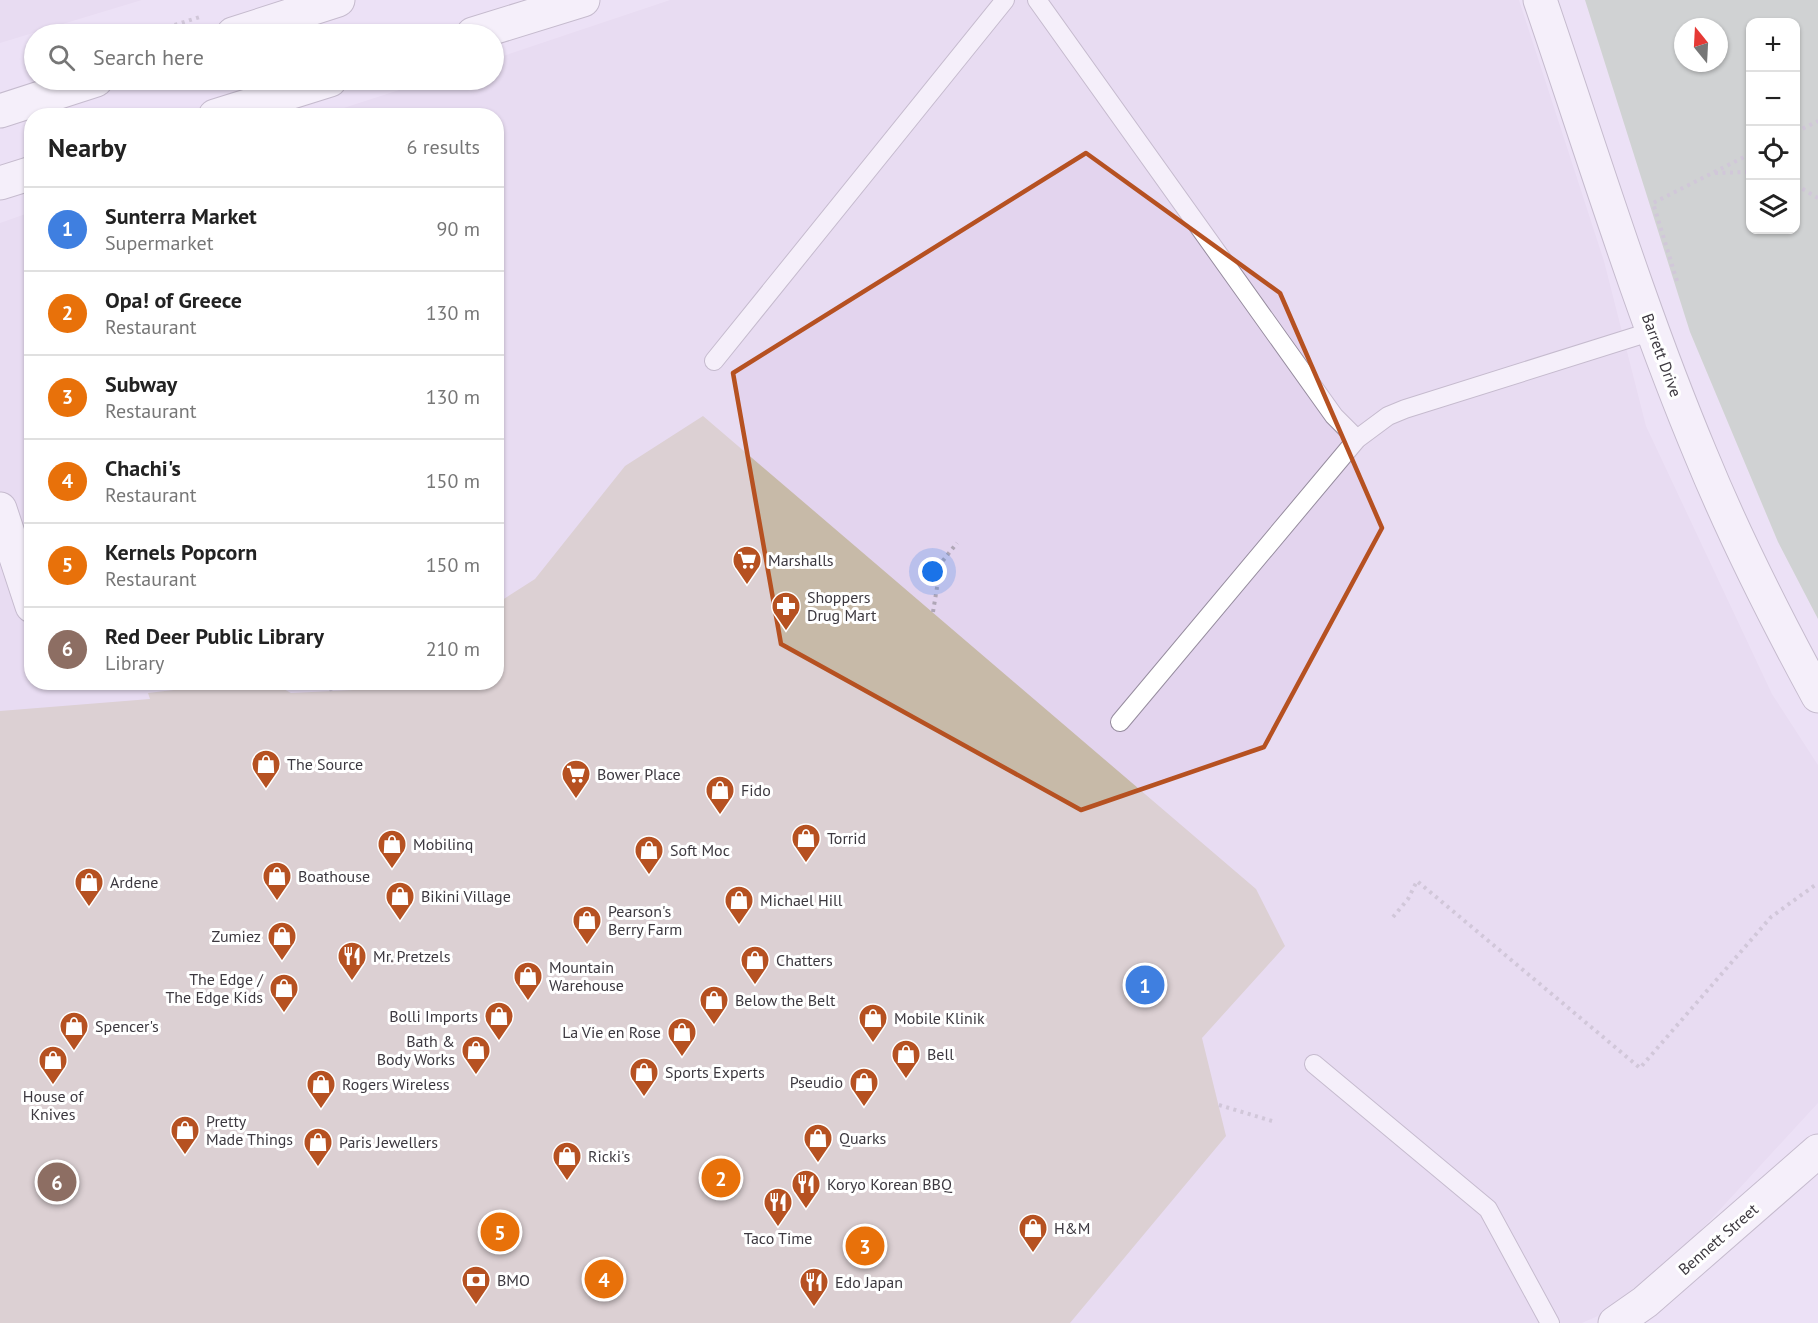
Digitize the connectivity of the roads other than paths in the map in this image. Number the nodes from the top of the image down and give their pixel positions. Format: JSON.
{"nodes":[{"id":1,"x":338,"y":0,"type":"edge"},
{"id":2,"x":583,"y":0,"type":"edge"},
{"id":3,"x":1005,"y":0,"type":"edge"},
{"id":4,"x":1037,"y":0,"type":"edge"},
{"id":5,"x":1540,"y":0,"type":"edge"},
{"id":6,"x":222,"y":24,"type":"edge"},
{"id":7,"x":504,"y":25,"type":"edge"},
{"id":8,"x":65,"y":90,"type":"edge"},
{"id":9,"x":298,"y":90,"type":"edge"},
{"id":10,"x":241,"y":108,"type":"edge"},
{"id":11,"x":0,"y":111,"type":"edge"},
{"id":12,"x":24,"y":176,"type":"edge"},
{"id":13,"x":0,"y":183,"type":"edge"},
{"id":14,"x":1653,"y":331,"type":"junction"},
{"id":15,"x":714,"y":361,"type":"dead end"},
{"id":16,"x":1357,"y":439,"type":"junction"},
{"id":17,"x":0,"y":509,"type":"edge"},
{"id":18,"x":24,"y":582,"type":"edge"},
{"id":19,"x":1818,"y":696,"type":"edge"},
{"id":20,"x":1120,"y":722,"type":"dead end"},
{"id":21,"x":1314,"y":1064,"type":"dead end"},
{"id":22,"x":1818,"y":1151,"type":"edge"},
{"id":23,"x":1550,"y":1323,"type":"edge"},
{"id":24,"x":1615,"y":1323,"type":"edge"}],
"edges":[{"from":1,"to":6,"type":"street"},
{"from":2,"to":7,"type":"street"},
{"from":3,"to":15,"type":"lane"},
{"from":4,"to":16,"type":"lane"},
{"from":5,"to":14,"type":"street","name":"Barrett Drive"},
{"from":8,"to":11,"type":"street"},
{"from":9,"to":10,"type":"street"},
{"from":12,"to":13,"type":"street"},
{"from":14,"to":16,"type":"lane"},
{"from":14,"to":19,"type":"street","name":"Barrett Drive"},
{"from":16,"to":20,"type":"lane"},
{"from":17,"to":18,"type":"street"},
{"from":21,"to":23,"type":"lane"},
{"from":22,"to":24,"type":"street","name":"Bennett Street"}]}
